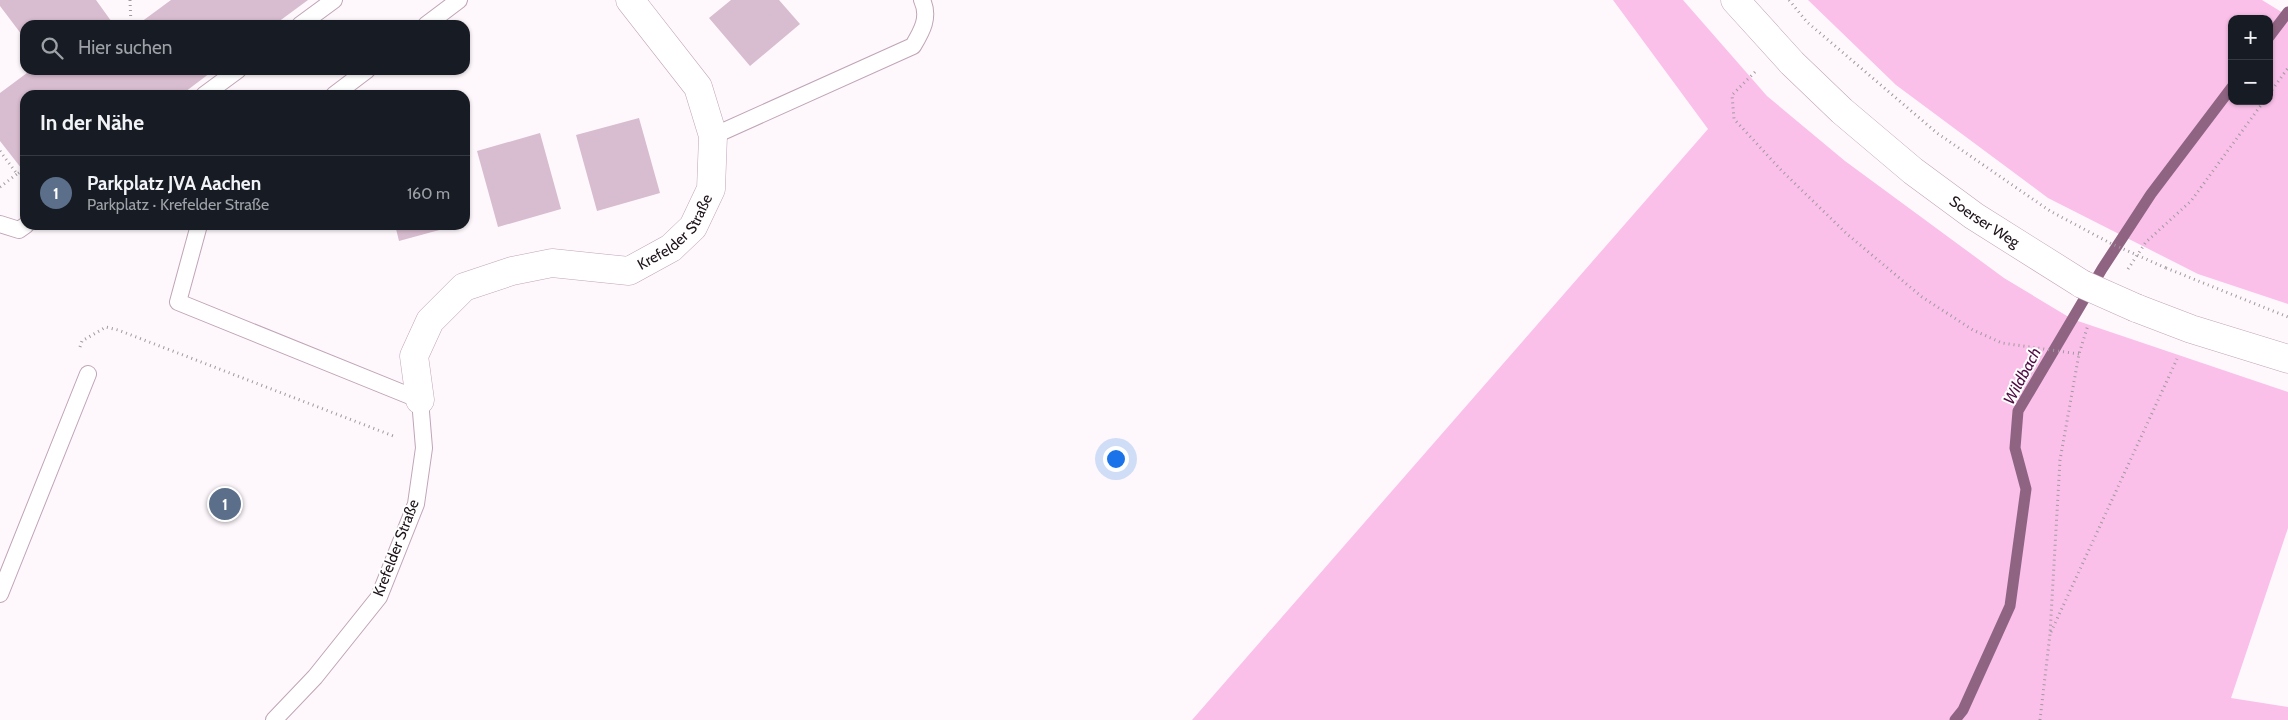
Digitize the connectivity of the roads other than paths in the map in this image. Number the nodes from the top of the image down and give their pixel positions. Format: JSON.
{"nodes":[{"id":1,"x":334,"y":0,"type":"edge"},
{"id":2,"x":459,"y":0,"type":"edge"},
{"id":3,"x":630,"y":0,"type":"edge"},
{"id":4,"x":922,"y":0,"type":"edge"},
{"id":5,"x":1735,"y":0,"type":"edge"},
{"id":6,"x":307,"y":20,"type":"edge"},
{"id":7,"x":433,"y":20,"type":"edge"},
{"id":8,"x":231,"y":75,"type":"edge"},
{"id":9,"x":360,"y":75,"type":"edge"},
{"id":10,"x":211,"y":90,"type":"edge"},
{"id":11,"x":341,"y":90,"type":"edge"},
{"id":12,"x":713,"y":136,"type":"junction"},
{"id":13,"x":0,"y":224,"type":"edge"},
{"id":14,"x":20,"y":229,"type":"edge"},
{"id":15,"x":198,"y":230,"type":"edge"},
{"id":16,"x":2288,"y":359,"type":"edge"},
{"id":17,"x":88,"y":374,"type":"dead end"},
{"id":18,"x":420,"y":400,"type":"junction"},
{"id":19,"x":0,"y":594,"type":"edge"},
{"id":20,"x":274,"y":720,"type":"edge"}],
"edges":[{"from":1,"to":6,"type":"lane"},
{"from":2,"to":7,"type":"lane"},
{"from":3,"to":12,"type":"main road","name":"Krefelder Straße"},
{"from":4,"to":12,"type":"lane"},
{"from":5,"to":16,"type":"main road","name":"Soerser Weg","bridge":true},
{"from":8,"to":10,"type":"lane"},
{"from":9,"to":11,"type":"lane"},
{"from":12,"to":18,"type":"main road","name":"Krefelder Straße"},
{"from":13,"to":14,"type":"lane"},
{"from":15,"to":18,"type":"lane"},
{"from":17,"to":19,"type":"lane"},
{"from":18,"to":20,"type":"lane","name":"Krefelder Straße"}]}
